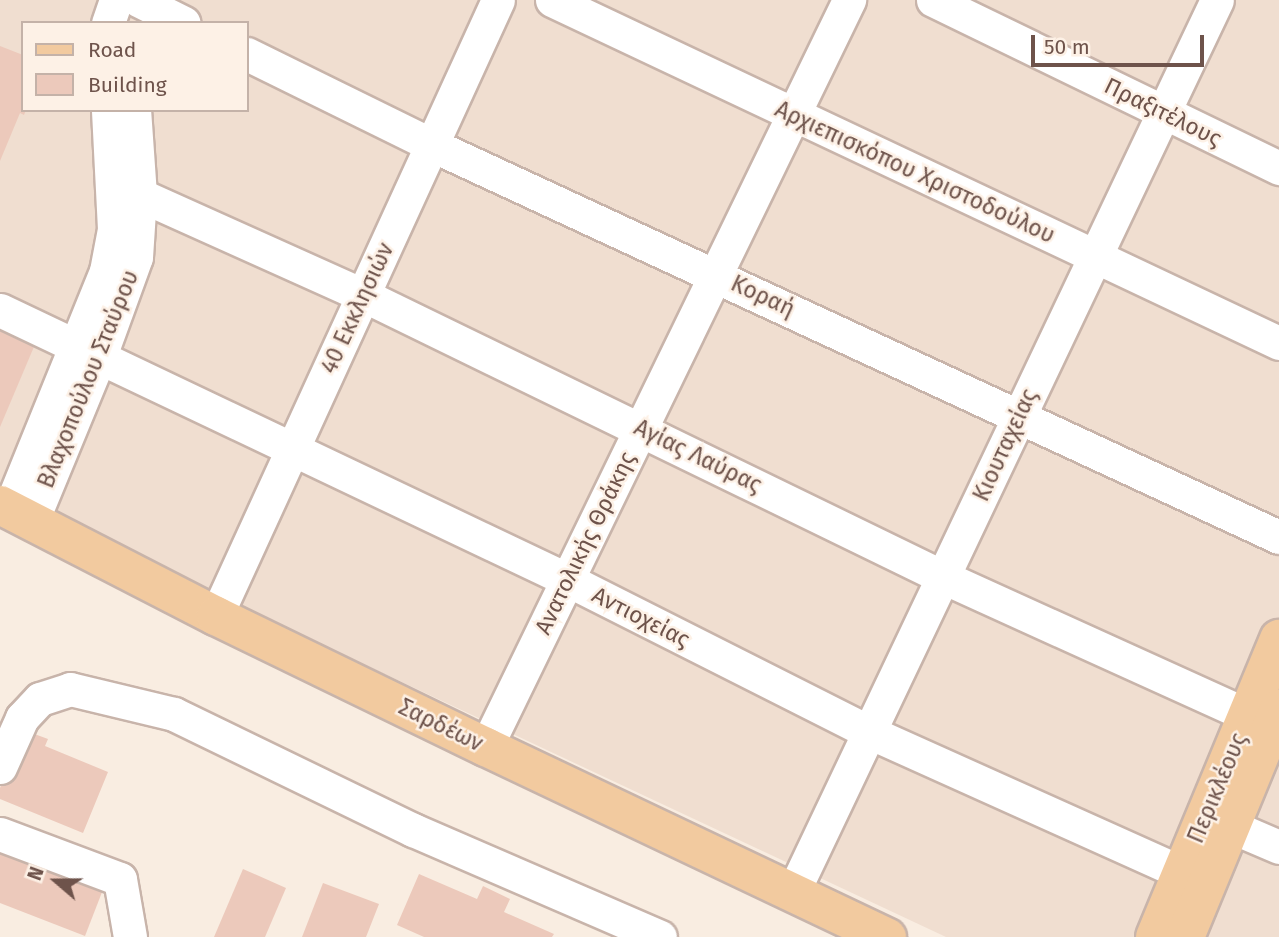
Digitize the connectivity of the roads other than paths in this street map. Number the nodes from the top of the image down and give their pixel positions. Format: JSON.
{"nodes":[{"id":1,"x":498,"y":0,"type":"edge"},
{"id":2,"x":552,"y":0,"type":"edge"},
{"id":3,"x":849,"y":0,"type":"edge"},
{"id":4,"x":933,"y":0,"type":"edge"},
{"id":5,"x":1217,"y":0,"type":"edge"},
{"id":6,"x":135,"y":5,"type":"edge"},
{"id":7,"x":111,"y":21,"type":"edge"},
{"id":8,"x":179,"y":21,"type":"edge"},
{"id":9,"x":248,"y":54,"type":"edge"},
{"id":10,"x":108,"y":112,"type":"edge"},
{"id":11,"x":134,"y":112,"type":"edge"},
{"id":12,"x":1163,"y":113,"type":"junction"},
{"id":13,"x":795,"y":115,"type":"junction"},
{"id":14,"x":432,"y":145,"type":"junction"},
{"id":15,"x":1279,"y":168,"type":"edge"},
{"id":16,"x":127,"y":195,"type":"junction"},
{"id":17,"x":1095,"y":257,"type":"junction"},
{"id":18,"x":716,"y":274,"type":"junction"},
{"id":19,"x":363,"y":295,"type":"junction"},
{"id":20,"x":0,"y":310,"type":"edge"},
{"id":21,"x":1279,"y":343,"type":"edge"},
{"id":22,"x":89,"y":350,"type":"junction"},
{"id":23,"x":1018,"y":417,"type":"junction"},
{"id":24,"x":641,"y":428,"type":"junction"},
{"id":25,"x":293,"y":448,"type":"junction"},
{"id":26,"x":14,"y":512,"type":"edge"},
{"id":27,"x":1279,"y":537,"type":"edge"},
{"id":28,"x":943,"y":577,"type":"junction"},
{"id":29,"x":566,"y":579,"type":"junction"},
{"id":30,"x":216,"y":615,"type":"junction"},
{"id":31,"x":1279,"y":639,"type":"edge"},
{"id":32,"x":1269,"y":720,"type":"edge"},
{"id":33,"x":869,"y":732,"type":"junction"},
{"id":34,"x":486,"y":747,"type":"junction"},
{"id":35,"x":0,"y":767,"type":"edge"},
{"id":36,"x":1230,"y":825,"type":"junction"},
{"id":37,"x":0,"y":834,"type":"edge"},
{"id":38,"x":1279,"y":847,"type":"edge"},
{"id":39,"x":1193,"y":878,"type":"junction"},
{"id":40,"x":794,"y":890,"type":"junction"},
{"id":41,"x":130,"y":937,"type":"edge"},
{"id":42,"x":660,"y":937,"type":"edge"},
{"id":43,"x":887,"y":937,"type":"edge"},
{"id":44,"x":1156,"y":937,"type":"edge"},
{"id":45,"x":1185,"y":937,"type":"edge"}],
"edges":[{"from":1,"to":14,"type":"street","name":"40 Εκκλησιών"},
{"from":2,"to":13,"type":"street","name":"Αρχιεπισκόπου Χριστοδούλου"},
{"from":3,"to":13,"type":"street","name":"Ανατολικής Θράκης"},
{"from":4,"to":12,"type":"street","name":"Πραξιτέλους"},
{"from":5,"to":12,"type":"street","name":"Κιουταχείας"},
{"from":6,"to":7,"type":"street"},
{"from":6,"to":8,"type":"street"},
{"from":9,"to":14,"type":"street","name":"Κοραή"},
{"from":10,"to":16,"type":"street","name":"Βλαχοπούλου Σταύρου"},
{"from":11,"to":16,"type":"street","name":"Βλαχοπούλου Σταύρου"},
{"from":12,"to":15,"type":"street","name":"Πραξιτέλους"},
{"from":12,"to":17,"type":"street","name":"Κιουταχείας"},
{"from":13,"to":17,"type":"street","name":"Αρχιεπισκόπου Χριστοδούλου"},
{"from":13,"to":18,"type":"street","name":"Ανατολικής Θράκης"},
{"from":14,"to":18,"type":"street","name":"Κοραή"},
{"from":14,"to":19,"type":"street","name":"40 Εκκλησιών"},
{"from":16,"to":19,"type":"street","name":"Αγίας Λαύρας"},
{"from":16,"to":22,"type":"street","name":"Βλαχοπούλου Σταύρου"},
{"from":17,"to":21,"type":"street","name":"Αρχιεπισκόπου Χριστοδούλου"},
{"from":17,"to":23,"type":"street","name":"Κιουταχείας"},
{"from":18,"to":23,"type":"street","name":"Κοραή"},
{"from":18,"to":24,"type":"street","name":"Ανατολικής Θράκης"},
{"from":19,"to":24,"type":"street","name":"Αγίας Λαύρας"},
{"from":19,"to":25,"type":"street","name":"40 Εκκλησιών"},
{"from":20,"to":22,"type":"street","name":"Αντιοχείας"},
{"from":22,"to":25,"type":"street","name":"Αντιοχείας"},
{"from":22,"to":26,"type":"street","name":"Βλαχοπούλου Σταύρου"},
{"from":23,"to":27,"type":"street","name":"Κοραή"},
{"from":23,"to":28,"type":"street","name":"Κιουταχείας"},
{"from":24,"to":28,"type":"street","name":"Αγίας Λαύρας"},
{"from":24,"to":29,"type":"street","name":"Ανατολικής Θράκης"},
{"from":25,"to":29,"type":"street","name":"Αντιοχείας"},
{"from":25,"to":30,"type":"street","name":"40 Εκκλησιών"},
{"from":26,"to":30,"type":"main road","name":"Σαρδέων"},
{"from":28,"to":32,"type":"street","name":"Αγίας Λαύρας"},
{"from":28,"to":33,"type":"street","name":"Κιουταχείας"},
{"from":29,"to":33,"type":"street","name":"Αντιοχείας"},
{"from":29,"to":34,"type":"street","name":"Ανατολικής Θράκης"},
{"from":30,"to":34,"type":"main road","name":"Σαρδέων"},
{"from":31,"to":32,"type":"main road","name":"Περικλέους"},
{"from":32,"to":36,"type":"main road","name":"Περικλέους"},
{"from":32,"to":39,"type":"main road","name":"Περικλέους"},
{"from":33,"to":39,"type":"street","name":"Αντιοχείας"},
{"from":33,"to":40,"type":"street","name":"Κιουταχείας"},
{"from":34,"to":40,"type":"main road","name":"Σαρδέων"},
{"from":35,"to":42,"type":"street"},
{"from":36,"to":38,"type":"street"},
{"from":36,"to":39,"type":"main road","name":"Περικλέους"},
{"from":37,"to":41,"type":"street"},
{"from":39,"to":44,"type":"main road","name":"Περικλέους"},
{"from":39,"to":45,"type":"main road","name":"Περικλέους"},
{"from":40,"to":43,"type":"main road","name":"Σαρδέων"}]}
